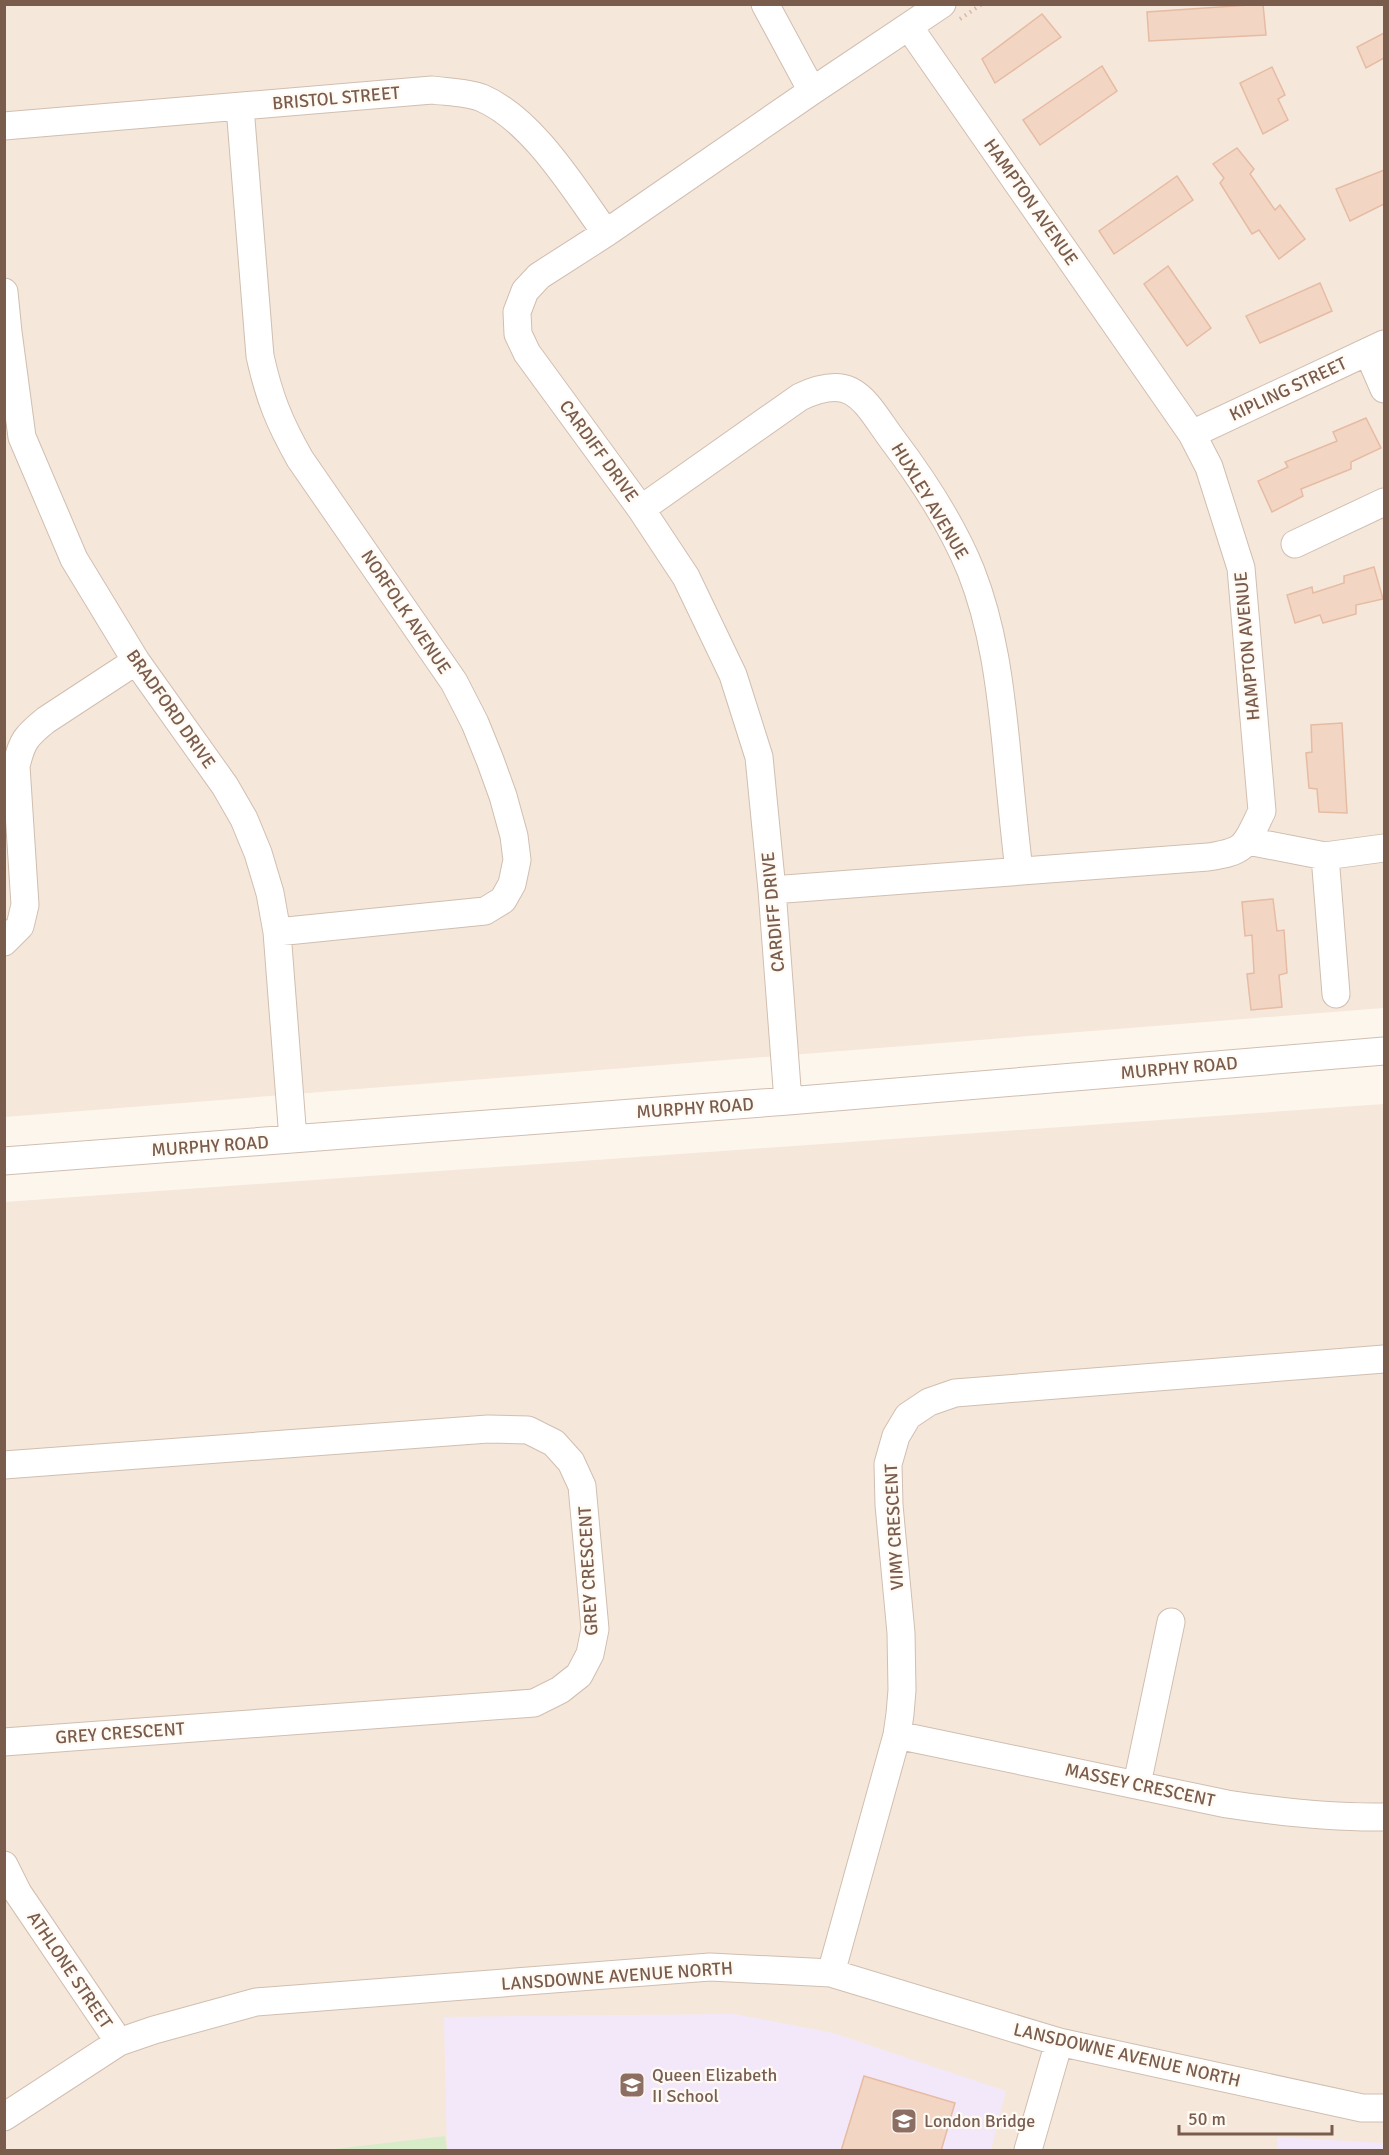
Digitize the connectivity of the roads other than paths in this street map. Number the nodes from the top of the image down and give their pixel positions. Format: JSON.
{"nodes":[{"id":1,"x":765,"y":4,"type":"edge"},
{"id":2,"x":942,"y":4,"type":"edge"},
{"id":3,"x":909,"y":27,"type":"junction"},
{"id":4,"x":812,"y":91,"type":"junction"},
{"id":5,"x":240,"y":107,"type":"junction"},
{"id":6,"x":4,"y":126,"type":"edge"},
{"id":7,"x":606,"y":233,"type":"junction"},
{"id":8,"x":4,"y":292,"type":"edge"},
{"id":9,"x":1376,"y":348,"type":"edge"},
{"id":10,"x":1384,"y":389,"type":"edge"},
{"id":11,"x":1192,"y":434,"type":"junction"},
{"id":12,"x":13,"y":443,"type":"edge"},
{"id":13,"x":1384,"y":502,"type":"edge"},
{"id":14,"x":641,"y":509,"type":"junction"},
{"id":15,"x":1296,"y":544,"type":"dead end"},
{"id":16,"x":136,"y":661,"type":"junction"},
{"id":17,"x":1248,"y":841,"type":"junction"},
{"id":18,"x":1384,"y":848,"type":"edge"},
{"id":19,"x":1325,"y":856,"type":"junction"},
{"id":20,"x":1019,"y":871,"type":"junction"},
{"id":21,"x":772,"y":890,"type":"junction"},
{"id":22,"x":277,"y":932,"type":"junction"},
{"id":23,"x":4,"y":942,"type":"edge"},
{"id":24,"x":1336,"y":994,"type":"dead end"},
{"id":25,"x":1384,"y":1051,"type":"edge"},
{"id":26,"x":788,"y":1101,"type":"junction"},
{"id":27,"x":293,"y":1139,"type":"junction"},
{"id":28,"x":4,"y":1161,"type":"edge"},
{"id":29,"x":1384,"y":1359,"type":"edge"},
{"id":30,"x":4,"y":1466,"type":"edge"},
{"id":31,"x":1171,"y":1622,"type":"dead end"},
{"id":32,"x":897,"y":1735,"type":"junction"},
{"id":33,"x":4,"y":1742,"type":"edge"},
{"id":34,"x":1137,"y":1784,"type":"junction"},
{"id":35,"x":1384,"y":1817,"type":"edge"},
{"id":36,"x":4,"y":1865,"type":"edge"},
{"id":37,"x":831,"y":1973,"type":"junction"},
{"id":38,"x":119,"y":2042,"type":"junction"},
{"id":39,"x":1059,"y":2042,"type":"junction"},
{"id":40,"x":1384,"y":2108,"type":"edge"},
{"id":41,"x":4,"y":2117,"type":"edge"},
{"id":42,"x":1029,"y":2151,"type":"edge"}],
"edges":[{"from":1,"to":4,"type":"street"},
{"from":2,"to":3,"type":"street","name":"CARDIFF DRIVE"},
{"from":3,"to":4,"type":"street","name":"CARDIFF DRIVE"},
{"from":3,"to":11,"type":"street","name":"HAMPTON AVENUE"},
{"from":4,"to":7,"type":"street","name":"CARDIFF DRIVE"},
{"from":5,"to":6,"type":"street","name":"BRISTOL STREET"},
{"from":5,"to":7,"type":"street","name":"BRISTOL STREET"},
{"from":5,"to":22,"type":"street","name":"NORFOLK AVENUE"},
{"from":7,"to":14,"type":"street","name":"CARDIFF DRIVE"},
{"from":8,"to":12,"type":"street","name":"BRADFORD DRIVE"},
{"from":9,"to":10,"type":"street"},
{"from":9,"to":11,"type":"street","name":"KIPLING STREET"},
{"from":11,"to":17,"type":"street","name":"HAMPTON AVENUE"},
{"from":12,"to":16,"type":"street","name":"BRADFORD DRIVE"},
{"from":13,"to":15,"type":"street"},
{"from":14,"to":20,"type":"street","name":"HUXLEY AVENUE"},
{"from":14,"to":21,"type":"street","name":"CARDIFF DRIVE"},
{"from":16,"to":22,"type":"street","name":"BRADFORD DRIVE"},
{"from":16,"to":23,"type":"street"},
{"from":17,"to":19,"type":"street"},
{"from":17,"to":20,"type":"street"},
{"from":18,"to":19,"type":"street"},
{"from":19,"to":24,"type":"street"},
{"from":20,"to":21,"type":"street"},
{"from":21,"to":26,"type":"street","name":"CARDIFF DRIVE"},
{"from":22,"to":27,"type":"street","name":"BRADFORD DRIVE"},
{"from":25,"to":26,"type":"street","name":"MURPHY ROAD"},
{"from":26,"to":27,"type":"street","name":"MURPHY ROAD"},
{"from":27,"to":28,"type":"street","name":"MURPHY ROAD"},
{"from":29,"to":32,"type":"street","name":"VIMY CRESCENT"},
{"from":30,"to":33,"type":"street","name":"GREY CRESCENT"},
{"from":31,"to":34,"type":"street"},
{"from":32,"to":34,"type":"street","name":"MASSEY CRESCENT"},
{"from":32,"to":37,"type":"street","name":"VIMY CRESCENT"},
{"from":34,"to":35,"type":"street","name":"MASSEY CRESCENT"},
{"from":36,"to":38,"type":"street","name":"ATHLONE STREET"},
{"from":37,"to":38,"type":"street","name":"LANSDOWNE AVENUE NORTH"},
{"from":37,"to":39,"type":"street","name":"LANSDOWNE AVENUE NORTH"},
{"from":38,"to":41,"type":"street","name":"LANSDOWNE AVENUE NORTH"},
{"from":39,"to":40,"type":"street","name":"LANSDOWNE AVENUE NORTH"},
{"from":39,"to":42,"type":"street"}]}
